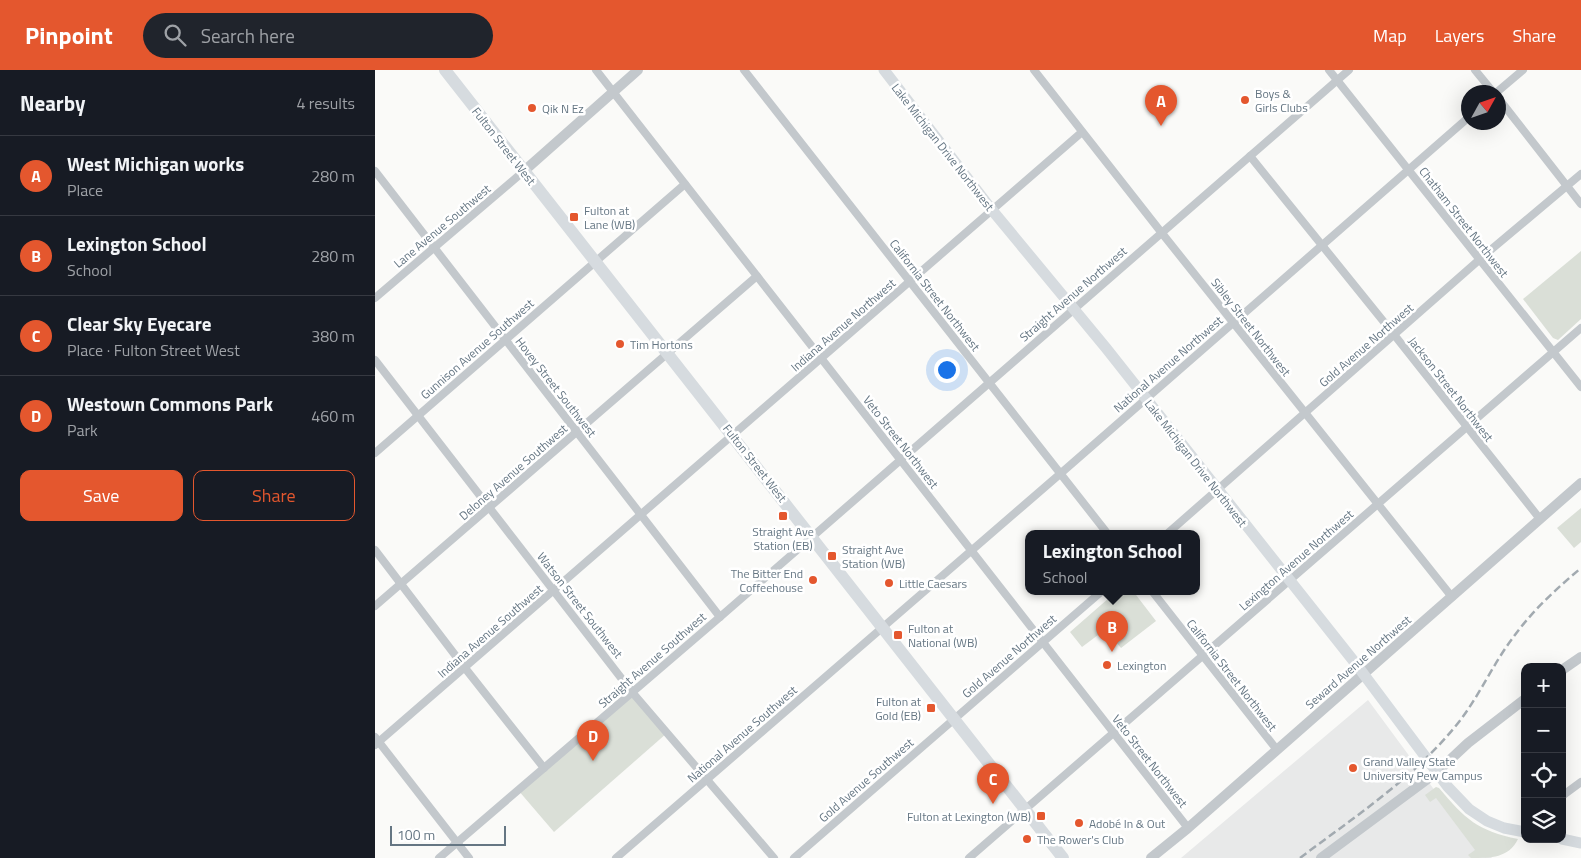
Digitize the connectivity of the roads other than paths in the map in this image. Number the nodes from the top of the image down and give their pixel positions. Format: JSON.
{"nodes":[{"id":1,"x":445,"y":70,"type":"edge"},
{"id":2,"x":596,"y":70,"type":"edge"},
{"id":3,"x":638,"y":70,"type":"edge"},
{"id":4,"x":745,"y":70,"type":"edge"},
{"id":5,"x":883,"y":70,"type":"edge"},
{"id":6,"x":1034,"y":70,"type":"edge"},
{"id":7,"x":1329,"y":70,"type":"edge"},
{"id":8,"x":1349,"y":70,"type":"edge"},
{"id":9,"x":1475,"y":70,"type":"edge"},
{"id":10,"x":1523,"y":70,"type":"edge"},
{"id":11,"x":1338,"y":80,"type":"junction"},
{"id":12,"x":1489,"y":85,"type":"edge"},
{"id":13,"x":1504,"y":85,"type":"edge"},
{"id":14,"x":613,"y":92,"type":"junction"},
{"id":15,"x":1506,"y":108,"type":"edge"},
{"id":16,"x":1461,"y":124,"type":"edge"},
{"id":17,"x":1082,"y":132,"type":"junction"},
{"id":18,"x":1250,"y":156,"type":"junction"},
{"id":19,"x":1408,"y":169,"type":"junction"},
{"id":20,"x":375,"y":171,"type":"edge"},
{"id":21,"x":523,"y":172,"type":"junction"},
{"id":22,"x":1581,"y":174,"type":"edge"},
{"id":23,"x":685,"y":184,"type":"junction"},
{"id":24,"x":1567,"y":186,"type":"junction"},
{"id":25,"x":1581,"y":204,"type":"edge"},
{"id":26,"x":992,"y":210,"type":"junction"},
{"id":27,"x":1161,"y":232,"type":"junction"},
{"id":28,"x":1321,"y":244,"type":"junction"},
{"id":29,"x":434,"y":247,"type":"junction"},
{"id":30,"x":1480,"y":260,"type":"junction"},
{"id":31,"x":594,"y":262,"type":"junction"},
{"id":32,"x":757,"y":276,"type":"junction"},
{"id":33,"x":910,"y":282,"type":"junction"},
{"id":34,"x":375,"y":298,"type":"edge"},
{"id":35,"x":1073,"y":309,"type":"junction"},
{"id":36,"x":1233,"y":323,"type":"junction"},
{"id":37,"x":1581,"y":328,"type":"edge"},
{"id":38,"x":1394,"y":335,"type":"junction"},
{"id":39,"x":505,"y":339,"type":"junction"},
{"id":40,"x":1553,"y":352,"type":"junction"},
{"id":41,"x":666,"y":353,"type":"junction"},
{"id":42,"x":821,"y":358,"type":"junction"},
{"id":43,"x":375,"y":360,"type":"edge"},
{"id":44,"x":989,"y":382,"type":"junction"},
{"id":45,"x":1581,"y":387,"type":"edge"},
{"id":46,"x":1145,"y":399,"type":"junction"},
{"id":47,"x":1305,"y":413,"type":"junction"},
{"id":48,"x":418,"y":416,"type":"junction"},
{"id":49,"x":1467,"y":426,"type":"junction"},
{"id":50,"x":577,"y":432,"type":"junction"},
{"id":51,"x":732,"y":435,"type":"junction"},
{"id":52,"x":375,"y":453,"type":"edge"},
{"id":53,"x":901,"y":460,"type":"junction"},
{"id":54,"x":1060,"y":474,"type":"junction"},
{"id":55,"x":1581,"y":484,"type":"edge"},
{"id":56,"x":1217,"y":491,"type":"junction"},
{"id":57,"x":1377,"y":505,"type":"junction"},
{"id":58,"x":490,"y":507,"type":"junction"},
{"id":59,"x":641,"y":514,"type":"junction"},
{"id":60,"x":1540,"y":519,"type":"junction"},
{"id":61,"x":1105,"y":530,"type":"edge"},
{"id":62,"x":1172,"y":530,"type":"edge"},
{"id":63,"x":812,"y":536,"type":"junction"},
{"id":64,"x":375,"y":550,"type":"edge"},
{"id":65,"x":971,"y":551,"type":"junction"},
{"id":66,"x":1289,"y":581,"type":"junction"},
{"id":67,"x":401,"y":584,"type":"junction"},
{"id":68,"x":554,"y":591,"type":"junction"},
{"id":69,"x":1097,"y":595,"type":"edge"},
{"id":70,"x":1155,"y":595,"type":"edge"},
{"id":71,"x":1452,"y":597,"type":"junction"},
{"id":72,"x":375,"y":606,"type":"edge"},
{"id":73,"x":720,"y":617,"type":"junction"},
{"id":74,"x":882,"y":627,"type":"junction"},
{"id":75,"x":1043,"y":642,"type":"junction"},
{"id":76,"x":1203,"y":656,"type":"junction"},
{"id":77,"x":1581,"y":657,"type":"edge"},
{"id":78,"x":1566,"y":667,"type":"edge"},
{"id":79,"x":465,"y":668,"type":"junction"},
{"id":80,"x":1363,"y":673,"type":"junction"},
{"id":81,"x":632,"y":692,"type":"junction"},
{"id":82,"x":1521,"y":702,"type":"edge"},
{"id":83,"x":953,"y":718,"type":"junction"},
{"id":84,"x":1114,"y":733,"type":"junction"},
{"id":85,"x":376,"y":742,"type":"edge"},
{"id":86,"x":1277,"y":750,"type":"junction"},
{"id":87,"x":545,"y":768,"type":"junction"},
{"id":88,"x":1437,"y":772,"type":"junction"},
{"id":89,"x":707,"y":779,"type":"junction"},
{"id":90,"x":1581,"y":782,"type":"edge"},
{"id":91,"x":1566,"y":793,"type":"edge"},
{"id":92,"x":1026,"y":810,"type":"junction"},
{"id":93,"x":1188,"y":828,"type":"junction"},
{"id":94,"x":1521,"y":831,"type":"edge"},
{"id":95,"x":1566,"y":840,"type":"edge"},
{"id":96,"x":456,"y":842,"type":"junction"},
{"id":97,"x":1581,"y":843,"type":"edge"},
{"id":98,"x":439,"y":858,"type":"edge"},
{"id":99,"x":469,"y":858,"type":"edge"},
{"id":100,"x":616,"y":858,"type":"edge"},
{"id":101,"x":774,"y":858,"type":"edge"},
{"id":102,"x":794,"y":858,"type":"edge"},
{"id":103,"x":969,"y":858,"type":"edge"},
{"id":104,"x":1063,"y":858,"type":"edge"},
{"id":105,"x":1151,"y":858,"type":"edge"},
{"id":106,"x":1321,"y":858,"type":"edge"}],
"edges":[{"from":1,"to":21,"type":"main road","name":"Fulton Street West"},
{"from":2,"to":14,"type":"street","name":"Veto Street Northwest"},
{"from":3,"to":14,"type":"street"},
{"from":4,"to":33,"type":"street","name":"California Street Northwest"},
{"from":5,"to":26,"type":"main road","name":"Lake Michigan Drive Northwest"},
{"from":6,"to":17,"type":"street","name":"Sibley Street Northwest"},
{"from":7,"to":11,"type":"street","name":"Chatham Street Northwest"},
{"from":8,"to":11,"type":"street","name":"Straight Avenue Northwest"},
{"from":9,"to":12,"type":"street"},
{"from":10,"to":13,"type":"street"},
{"from":11,"to":18,"type":"street","name":"Straight Avenue Northwest"},
{"from":11,"to":19,"type":"street","name":"Chatham Street Northwest"},
{"from":14,"to":21,"type":"street"},
{"from":14,"to":23,"type":"street","name":"Veto Street Northwest"},
{"from":15,"to":24,"type":"street"},
{"from":16,"to":19,"type":"street","name":"National Avenue Northwest"},
{"from":17,"to":26,"type":"street","name":"Indiana Avenue Northwest"},
{"from":17,"to":27,"type":"street","name":"Sibley Street Northwest"},
{"from":18,"to":27,"type":"street","name":"Straight Avenue Northwest"},
{"from":18,"to":28,"type":"street","name":"Jackson Street Northwest"},
{"from":19,"to":28,"type":"street","name":"National Avenue Northwest"},
{"from":19,"to":30,"type":"street","name":"Chatham Street Northwest"},
{"from":20,"to":29,"type":"street","name":"Hovey Street Southwest"},
{"from":21,"to":29,"type":"street","name":"Lane Avenue Southwest"},
{"from":21,"to":31,"type":"main road","name":"Fulton Street West"},
{"from":22,"to":24,"type":"street","name":"Gold Avenue Northwest"},
{"from":23,"to":31,"type":"street","name":"Gunnison Avenue Southwest"},
{"from":23,"to":32,"type":"street","name":"Veto Street Northwest"},
{"from":24,"to":25,"type":"street"},
{"from":24,"to":30,"type":"street","name":"Gold Avenue Northwest"},
{"from":26,"to":33,"type":"street","name":"Indiana Avenue Northwest"},
{"from":26,"to":35,"type":"main road","name":"Lake Michigan Drive Northwest"},
{"from":27,"to":35,"type":"street","name":"Straight Avenue Northwest"},
{"from":27,"to":36,"type":"street","name":"Sibley Street Northwest"},
{"from":28,"to":36,"type":"street","name":"National Avenue Northwest"},
{"from":28,"to":38,"type":"street","name":"Jackson Street Northwest"},
{"from":29,"to":34,"type":"street","name":"Lane Avenue Southwest"},
{"from":29,"to":39,"type":"street","name":"Hovey Street Southwest"},
{"from":30,"to":38,"type":"street","name":"Gold Avenue Northwest"},
{"from":30,"to":40,"type":"street","name":"Chatham Street Northwest"},
{"from":31,"to":39,"type":"street","name":"Gunnison Avenue Southwest"},
{"from":31,"to":41,"type":"main road","name":"Fulton Street West"},
{"from":32,"to":41,"type":"street","name":"Deloney Avenue Southwest"},
{"from":32,"to":42,"type":"street","name":"Veto Street Northwest"},
{"from":33,"to":42,"type":"street","name":"Indiana Avenue Northwest"},
{"from":33,"to":44,"type":"street","name":"California Street Northwest"},
{"from":35,"to":44,"type":"street","name":"Straight Avenue Northwest"},
{"from":35,"to":46,"type":"main road","name":"Lake Michigan Drive Northwest"},
{"from":36,"to":46,"type":"street","name":"National Avenue Northwest"},
{"from":36,"to":47,"type":"street","name":"Sibley Street Northwest"},
{"from":37,"to":40,"type":"street","name":"Lexington Avenue Northwest"},
{"from":38,"to":47,"type":"street","name":"Gold Avenue Northwest"},
{"from":38,"to":49,"type":"street","name":"Jackson Street Northwest"},
{"from":39,"to":48,"type":"street","name":"Gunnison Avenue Southwest"},
{"from":39,"to":50,"type":"street","name":"Hovey Street Southwest"},
{"from":40,"to":45,"type":"street","name":"Chatham Street Northwest"},
{"from":40,"to":49,"type":"street","name":"Lexington Avenue Northwest"},
{"from":41,"to":50,"type":"street","name":"Deloney Avenue Southwest"},
{"from":41,"to":51,"type":"main road","name":"Fulton Street West"},
{"from":42,"to":51,"type":"street","name":"Indiana Avenue Northwest"},
{"from":42,"to":53,"type":"street","name":"Veto Street Northwest"},
{"from":43,"to":48,"type":"street","name":"Watson Street Southwest"},
{"from":44,"to":53,"type":"street","name":"Straight Avenue Northwest"},
{"from":44,"to":54,"type":"street","name":"California Street Northwest"},
{"from":46,"to":54,"type":"street","name":"National Avenue Northwest"},
{"from":46,"to":56,"type":"main road","name":"Lake Michigan Drive Northwest"},
{"from":47,"to":56,"type":"street","name":"Gold Avenue Northwest"},
{"from":47,"to":57,"type":"street","name":"Sibley Street Northwest"},
{"from":48,"to":52,"type":"street","name":"Gunnison Avenue Southwest"},
{"from":48,"to":58,"type":"street","name":"Watson Street Southwest"},
{"from":49,"to":57,"type":"street","name":"Lexington Avenue Northwest"},
{"from":49,"to":60,"type":"street","name":"Jackson Street Northwest"},
{"from":50,"to":58,"type":"street","name":"Deloney Avenue Southwest"},
{"from":50,"to":59,"type":"street","name":"Hovey Street Southwest"},
{"from":51,"to":59,"type":"street","name":"Indiana Avenue Southwest"},
{"from":51,"to":63,"type":"main road","name":"Fulton Street West"},
{"from":53,"to":63,"type":"street","name":"Straight Avenue Northwest"},
{"from":53,"to":65,"type":"street","name":"Veto Street Northwest"},
{"from":54,"to":61,"type":"street","name":"California Street Northwest"},
{"from":54,"to":65,"type":"street","name":"National Avenue Northwest"},
{"from":55,"to":60,"type":"street","name":"Seward Avenue Northwest"},
{"from":56,"to":62,"type":"street","name":"Gold Avenue Northwest"},
{"from":56,"to":66,"type":"main road","name":"Lake Michigan Drive Northwest"},
{"from":57,"to":66,"type":"street","name":"Lexington Avenue Northwest"},
{"from":57,"to":71,"type":"street","name":"Sibley Street Northwest"},
{"from":58,"to":67,"type":"street","name":"Deloney Avenue Southwest"},
{"from":58,"to":68,"type":"street","name":"Watson Street Southwest"},
{"from":59,"to":68,"type":"street","name":"Indiana Avenue Southwest"},
{"from":59,"to":73,"type":"street","name":"Hovey Street Southwest"},
{"from":60,"to":71,"type":"street","name":"Seward Avenue Northwest"},
{"from":63,"to":73,"type":"street","name":"Straight Avenue Southwest"},
{"from":63,"to":74,"type":"main road","name":"Fulton Street West"},
{"from":64,"to":67,"type":"street"},
{"from":65,"to":74,"type":"street","name":"National Avenue Northwest"},
{"from":65,"to":75,"type":"street","name":"Veto Street Northwest"},
{"from":66,"to":76,"type":"street","name":"Lexington Avenue Northwest"},
{"from":66,"to":80,"type":"main road","name":"Lake Michigan Drive Northwest"},
{"from":67,"to":72,"type":"street","name":"Deloney Avenue Southwest"},
{"from":67,"to":79,"type":"street"},
{"from":68,"to":79,"type":"street","name":"Indiana Avenue Southwest"},
{"from":68,"to":81,"type":"street","name":"Watson Street Southwest"},
{"from":69,"to":75,"type":"street","name":"Gold Avenue Northwest"},
{"from":70,"to":76,"type":"street","name":"California Street Northwest"},
{"from":71,"to":80,"type":"street","name":"Seward Avenue Northwest"},
{"from":73,"to":81,"type":"street","name":"Straight Avenue Southwest"},
{"from":74,"to":83,"type":"main road","name":"Fulton Street West"},
{"from":74,"to":89,"type":"street","name":"National Avenue Southwest"},
{"from":75,"to":83,"type":"street","name":"Gold Avenue Northwest"},
{"from":75,"to":84,"type":"street","name":"Veto Street Northwest"},
{"from":76,"to":84,"type":"street","name":"Lexington Avenue Northwest"},
{"from":76,"to":86,"type":"street","name":"California Street Northwest"},
{"from":77,"to":78,"type":"street"},
{"from":79,"to":85,"type":"street","name":"Indiana Avenue Southwest"},
{"from":79,"to":87,"type":"street"},
{"from":80,"to":86,"type":"street","name":"Seward Avenue Northwest"},
{"from":80,"to":88,"type":"main road","name":"Lake Michigan Drive Northwest"},
{"from":81,"to":87,"type":"street","name":"Straight Avenue Southwest"},
{"from":81,"to":89,"type":"street","name":"Watson Street Southwest"},
{"from":82,"to":88,"type":"street"},
{"from":83,"to":92,"type":"main road","name":"Fulton Street West"},
{"from":83,"to":102,"type":"street","name":"Gold Avenue Southwest"},
{"from":84,"to":92,"type":"street","name":"Lexington Avenue Northwest"},
{"from":84,"to":93,"type":"street","name":"Veto Street Northwest"},
{"from":85,"to":96,"type":"street"},
{"from":86,"to":93,"type":"street","name":"Seward Avenue Northwest"},
{"from":87,"to":96,"type":"street","name":"Straight Avenue Southwest"},
{"from":88,"to":94,"type":"main road","name":"Lake Michigan Drive Northwest"},
{"from":88,"to":106,"type":"street"},
{"from":89,"to":100,"type":"street","name":"National Avenue Southwest"},
{"from":89,"to":101,"type":"street","name":"Watson Street Southwest"},
{"from":90,"to":91,"type":"street"},
{"from":92,"to":103,"type":"street","name":"Lexington Avenue Northwest"},
{"from":92,"to":104,"type":"main road","name":"Fulton Street West"},
{"from":93,"to":105,"type":"street","name":"Seward Avenue Northwest"},
{"from":95,"to":97,"type":"main road"},
{"from":96,"to":98,"type":"street","name":"Straight Avenue Southwest"},
{"from":96,"to":99,"type":"street"}]}
